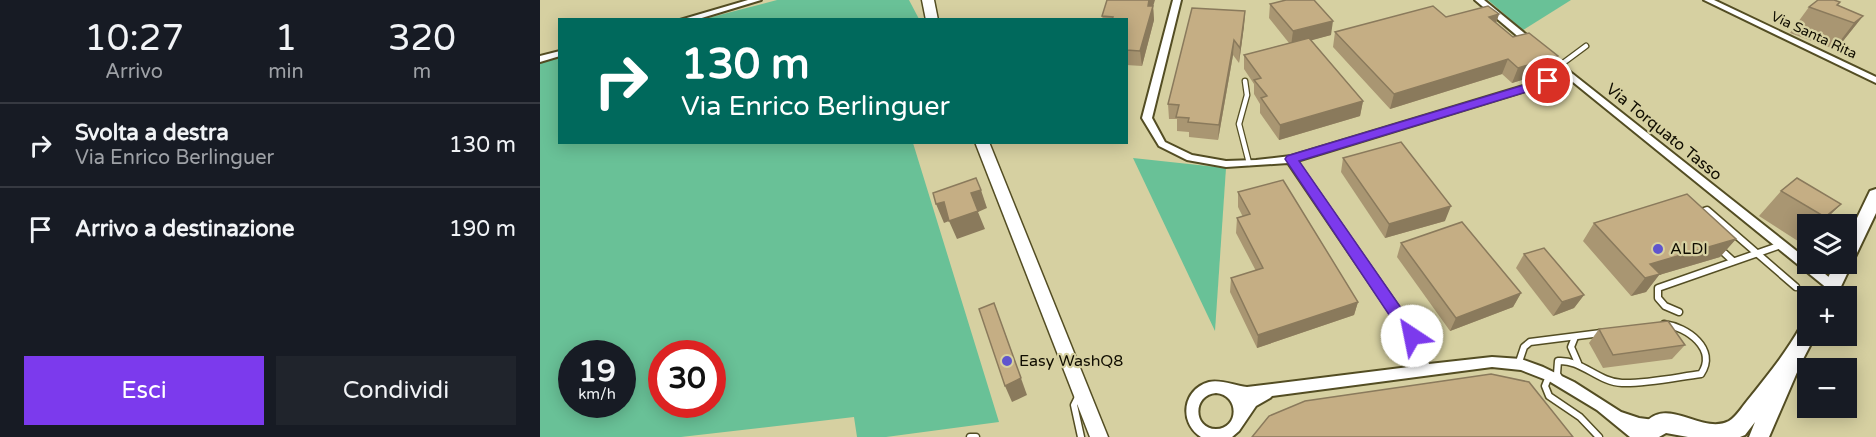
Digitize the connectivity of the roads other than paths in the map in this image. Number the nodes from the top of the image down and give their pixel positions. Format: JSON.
{"nodes":[{"id":1,"x":757,"y":0,"type":"edge"},
{"id":2,"x":920,"y":0,"type":"edge"},
{"id":3,"x":928,"y":0,"type":"edge"},
{"id":4,"x":1177,"y":0,"type":"edge"},
{"id":5,"x":1479,"y":0,"type":"edge"},
{"id":6,"x":1708,"y":0,"type":"edge"},
{"id":7,"x":931,"y":16,"type":"edge"},
{"id":8,"x":691,"y":18,"type":"edge"},
{"id":9,"x":1586,"y":46,"type":"dead end"},
{"id":10,"x":558,"y":54,"type":"edge"},
{"id":11,"x":540,"y":58,"type":"edge"},
{"id":12,"x":1559,"y":66,"type":"junction"},
{"id":13,"x":1569,"y":75,"type":"junction"},
{"id":14,"x":1876,"y":80,"type":"edge"},
{"id":15,"x":1245,"y":81,"type":"dead end"},
{"id":16,"x":982,"y":144,"type":"edge"},
{"id":17,"x":1291,"y":159,"type":"junction"},
{"id":18,"x":1249,"y":163,"type":"junction"},
{"id":19,"x":1876,"y":195,"type":"edge"},
{"id":20,"x":1686,"y":217,"type":"edge"},
{"id":21,"x":1857,"y":236,"type":"edge"},
{"id":22,"x":1781,"y":245,"type":"junction"},
{"id":23,"x":1718,"y":247,"type":"edge"},
{"id":24,"x":1758,"y":253,"type":"junction"},
{"id":25,"x":1733,"y":261,"type":"junction"},
{"id":26,"x":1824,"y":286,"type":"edge"},
{"id":27,"x":1796,"y":287,"type":"dead end"},
{"id":28,"x":1679,"y":312,"type":"dead end"},
{"id":29,"x":1656,"y":325,"type":"edge"},
{"id":30,"x":1610,"y":331,"type":"edge"},
{"id":31,"x":1576,"y":336,"type":"junction"},
{"id":32,"x":1800,"y":346,"type":"edge"},
{"id":33,"x":1793,"y":359,"type":"junction"},
{"id":34,"x":1518,"y":364,"type":"junction"},
{"id":35,"x":1581,"y":367,"type":"junction"},
{"id":36,"x":1425,"y":371,"type":"junction"},
{"id":37,"x":1549,"y":376,"type":"junction"},
{"id":38,"x":1562,"y":383,"type":"junction"},
{"id":39,"x":1080,"y":390,"type":"junction"},
{"id":40,"x":1278,"y":390,"type":"junction"},
{"id":41,"x":1230,"y":391,"type":"junction"},
{"id":42,"x":1611,"y":413,"type":"junction"},
{"id":43,"x":1240,"y":418,"type":"junction"},
{"id":44,"x":1653,"y":431,"type":"edge"},
{"id":45,"x":1702,"y":434,"type":"edge"},
{"id":46,"x":1222,"y":435,"type":"edge"},
{"id":47,"x":970,"y":437,"type":"edge"},
{"id":48,"x":976,"y":437,"type":"edge"},
{"id":49,"x":1081,"y":437,"type":"edge"},
{"id":50,"x":1099,"y":437,"type":"edge"},
{"id":51,"x":1599,"y":437,"type":"edge"},
{"id":52,"x":1639,"y":437,"type":"edge"},
{"id":53,"x":1759,"y":437,"type":"edge"}],
"edges":[{"from":1,"to":8,"type":"street"},
{"from":2,"to":7,"type":"main road"},
{"from":3,"to":7,"type":"main road"},
{"from":4,"to":18,"type":"street"},
{"from":5,"to":12,"type":"street","name":"Via Torquato Tasso"},
{"from":6,"to":14,"type":"street","name":"Via Santa Rita"},
{"from":9,"to":12,"type":"lane"},
{"from":10,"to":11,"type":"street"},
{"from":12,"to":13,"type":"street","name":"Via Torquato Tasso"},
{"from":13,"to":17,"type":"street"},
{"from":13,"to":22,"type":"street","name":"Via Torquato Tasso"},
{"from":15,"to":18,"type":"lane"},
{"from":16,"to":39,"type":"main road"},
{"from":17,"to":18,"type":"street"},
{"from":17,"to":36,"type":"street"},
{"from":19,"to":21,"type":"main road"},
{"from":20,"to":24,"type":"lane"},
{"from":22,"to":24,"type":"lane"},
{"from":22,"to":26,"type":"street","name":"Via Torquato Tasso"},
{"from":23,"to":25,"type":"lane"},
{"from":24,"to":25,"type":"lane"},
{"from":24,"to":27,"type":"lane"},
{"from":25,"to":28,"type":"lane"},
{"from":29,"to":35,"type":"lane"},
{"from":30,"to":31,"type":"lane"},
{"from":31,"to":34,"type":"lane"},
{"from":31,"to":35,"type":"lane"},
{"from":32,"to":33,"type":"main road"},
{"from":33,"to":45,"type":"main road"},
{"from":33,"to":53,"type":"main road"},
{"from":34,"to":36,"type":"street"},
{"from":34,"to":37,"type":"street"},
{"from":35,"to":38,"type":"lane"},
{"from":36,"to":40,"type":"street"},
{"from":37,"to":38,"type":"street"},
{"from":37,"to":51,"type":"lane"},
{"from":38,"to":42,"type":"street"},
{"from":39,"to":49,"type":"lane"},
{"from":39,"to":50,"type":"main road"},
{"from":40,"to":41,"type":"street"},
{"from":40,"to":43,"type":"street"},
{"from":41,"to":43,"type":"street"},
{"from":41,"to":46,"type":"street"},
{"from":42,"to":44,"type":"street"},
{"from":42,"to":52,"type":"street"},
{"from":43,"to":46,"type":"street"},
{"from":44,"to":45,"type":"main road"},
{"from":47,"to":48,"type":"lane"}]}
